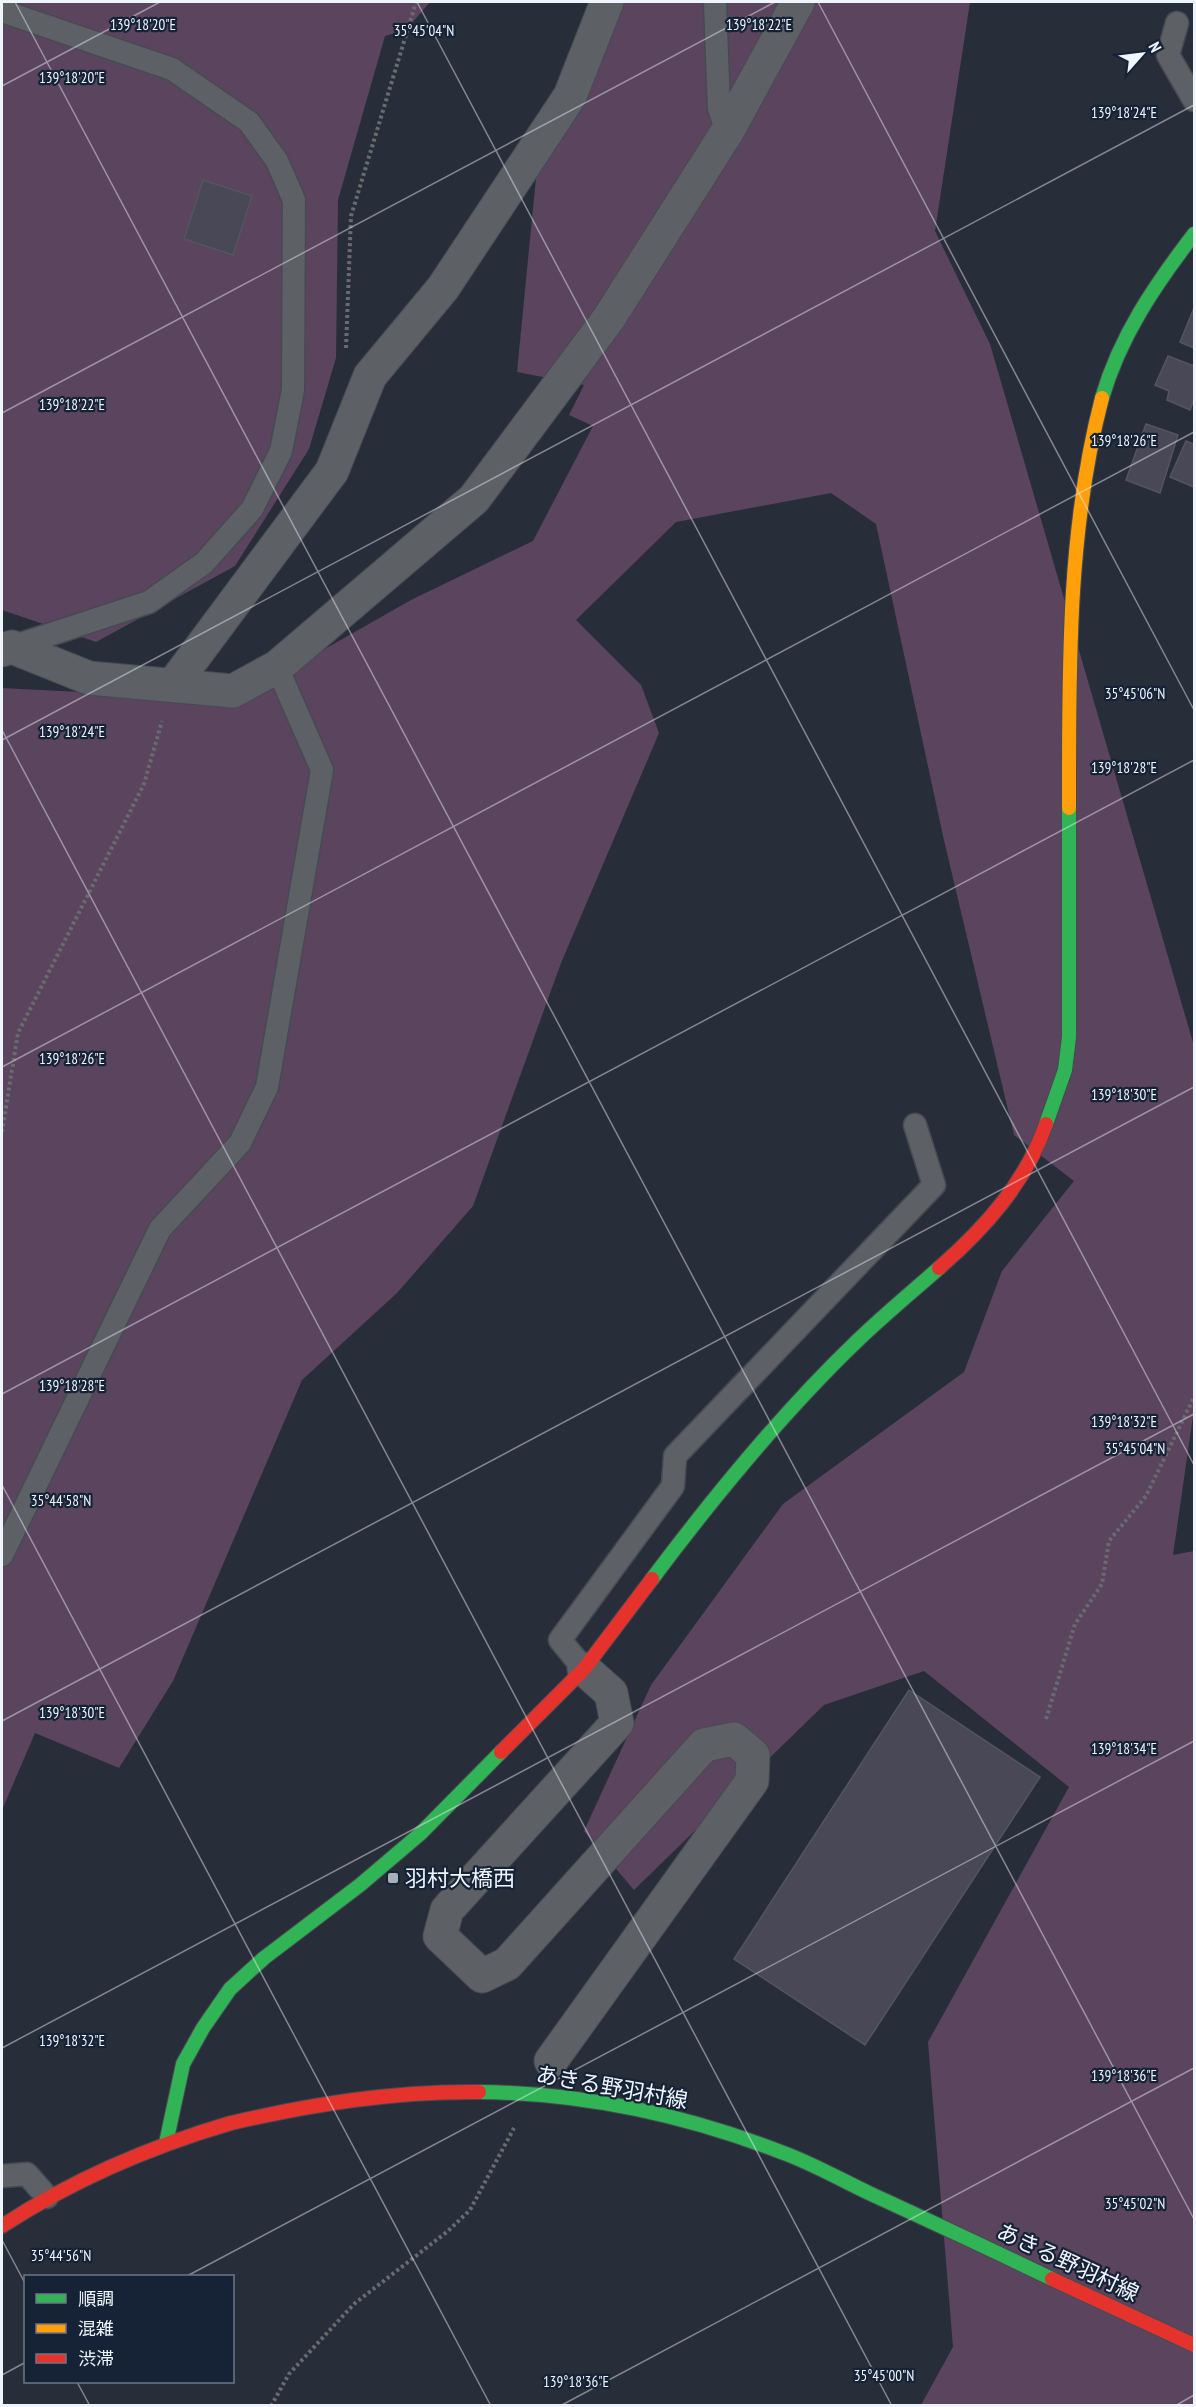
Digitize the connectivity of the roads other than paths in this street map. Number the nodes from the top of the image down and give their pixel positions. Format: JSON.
{"nodes":[{"id":1,"x":607,"y":2,"type":"edge"},
{"id":2,"x":715,"y":2,"type":"edge"},
{"id":3,"x":798,"y":2,"type":"edge"},
{"id":4,"x":2,"y":11,"type":"edge"},
{"id":5,"x":1177,"y":23,"type":"dead end"},
{"id":6,"x":1194,"y":100,"type":"edge"},
{"id":7,"x":727,"y":132,"type":"junction"},
{"id":8,"x":1194,"y":234,"type":"edge"},
{"id":9,"x":7,"y":649,"type":"edge"},
{"id":10,"x":277,"y":668,"type":"junction"},
{"id":11,"x":173,"y":685,"type":"junction"},
{"id":12,"x":915,"y":1125,"type":"dead end"},
{"id":13,"x":2,"y":1555,"type":"edge"},
{"id":14,"x":584,"y":1669,"type":"junction"},
{"id":15,"x":551,"y":2061,"type":"dead end"},
{"id":16,"x":166,"y":2143,"type":"junction"},
{"id":17,"x":2,"y":2176,"type":"edge"},
{"id":18,"x":47,"y":2197,"type":"junction"},
{"id":19,"x":2,"y":2226,"type":"edge"},
{"id":20,"x":1194,"y":2345,"type":"edge"}],
"edges":[{"from":1,"to":11,"type":"street"},
{"from":2,"to":7,"type":"lane"},
{"from":3,"to":7,"type":"street"},
{"from":4,"to":9,"type":"lane"},
{"from":5,"to":6,"type":"lane"},
{"from":7,"to":10,"type":"street"},
{"from":8,"to":14,"type":"street"},
{"from":9,"to":11,"type":"street"},
{"from":10,"to":11,"type":"street"},
{"from":10,"to":13,"type":"lane"},
{"from":12,"to":14,"type":"lane"},
{"from":14,"to":15,"type":"street"},
{"from":14,"to":16,"type":"street"},
{"from":16,"to":18,"type":"street","name":"あきる野羽村線"},
{"from":16,"to":20,"type":"street","name":"あきる野羽村線","bridge":true},
{"from":17,"to":18,"type":"lane"},
{"from":18,"to":19,"type":"street","name":"あきる野羽村線"}]}
